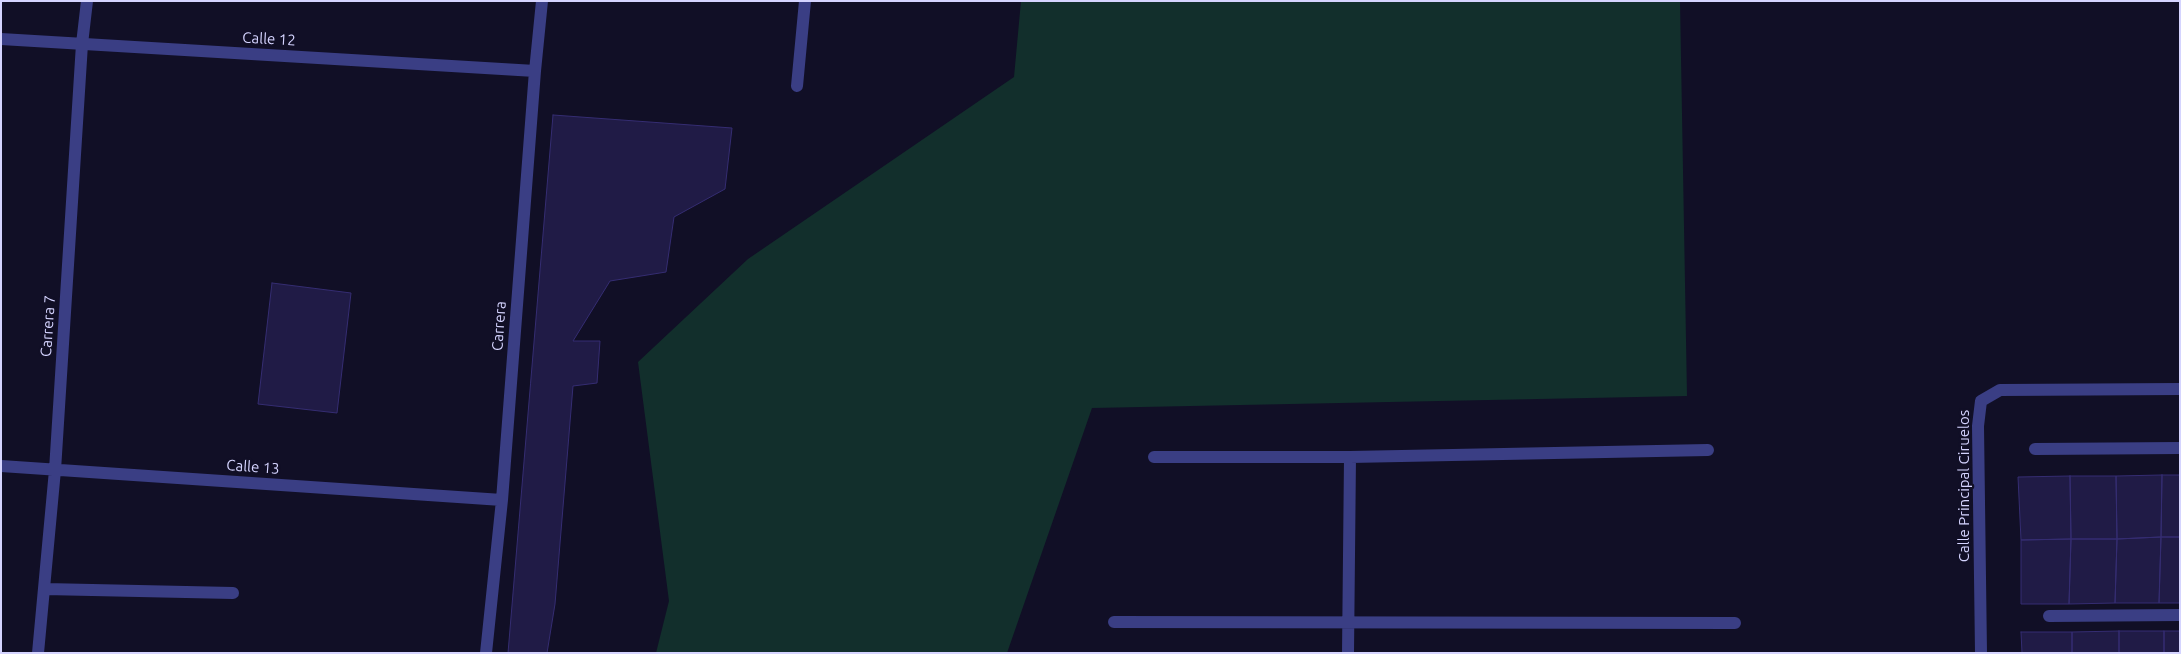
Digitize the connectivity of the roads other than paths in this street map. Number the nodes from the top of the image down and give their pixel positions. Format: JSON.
{"nodes":[{"id":1,"x":87,"y":1,"type":"edge"},
{"id":2,"x":542,"y":1,"type":"edge"},
{"id":3,"x":805,"y":1,"type":"edge"},
{"id":4,"x":1,"y":40,"type":"edge"},
{"id":5,"x":82,"y":44,"type":"junction"},
{"id":6,"x":535,"y":71,"type":"junction"},
{"id":7,"x":796,"y":86,"type":"dead end"},
{"id":8,"x":2180,"y":389,"type":"edge"},
{"id":9,"x":2180,"y":448,"type":"edge"},
{"id":10,"x":2035,"y":449,"type":"dead end"},
{"id":11,"x":1708,"y":450,"type":"dead end"},
{"id":12,"x":1154,"y":457,"type":"dead end"},
{"id":13,"x":1350,"y":457,"type":"junction"},
{"id":14,"x":1,"y":466,"type":"edge"},
{"id":15,"x":55,"y":470,"type":"junction"},
{"id":16,"x":502,"y":500,"type":"junction"},
{"id":17,"x":45,"y":589,"type":"junction"},
{"id":18,"x":233,"y":593,"type":"dead end"},
{"id":19,"x":2180,"y":615,"type":"edge"},
{"id":20,"x":2049,"y":616,"type":"dead end"},
{"id":21,"x":1114,"y":622,"type":"dead end"},
{"id":22,"x":1348,"y":622,"type":"junction"},
{"id":23,"x":1735,"y":623,"type":"dead end"},
{"id":24,"x":38,"y":653,"type":"edge"},
{"id":25,"x":486,"y":653,"type":"edge"},
{"id":26,"x":1348,"y":653,"type":"edge"},
{"id":27,"x":1980,"y":653,"type":"edge"}],
"edges":[{"from":1,"to":5,"type":"street","name":"Carrera 7"},
{"from":2,"to":6,"type":"street","name":"Carrera"},
{"from":3,"to":7,"type":"street"},
{"from":4,"to":5,"type":"street","name":"Calle 12"},
{"from":5,"to":6,"type":"street","name":"Calle 12"},
{"from":5,"to":15,"type":"street","name":"Carrera 7"},
{"from":6,"to":16,"type":"street","name":"Carrera"},
{"from":8,"to":27,"type":"street","name":"Calle Principal Ciruelos"},
{"from":9,"to":10,"type":"street"},
{"from":11,"to":13,"type":"street"},
{"from":12,"to":13,"type":"street"},
{"from":13,"to":22,"type":"street"},
{"from":14,"to":15,"type":"street","name":"Calle 13"},
{"from":15,"to":16,"type":"street","name":"Calle 13"},
{"from":15,"to":17,"type":"street","name":"Carrera 7"},
{"from":16,"to":25,"type":"street","name":"Carrera"},
{"from":17,"to":18,"type":"street"},
{"from":17,"to":24,"type":"street","name":"Carrera 7"},
{"from":19,"to":20,"type":"street"},
{"from":21,"to":22,"type":"street"},
{"from":22,"to":23,"type":"street"},
{"from":22,"to":26,"type":"street"}]}
